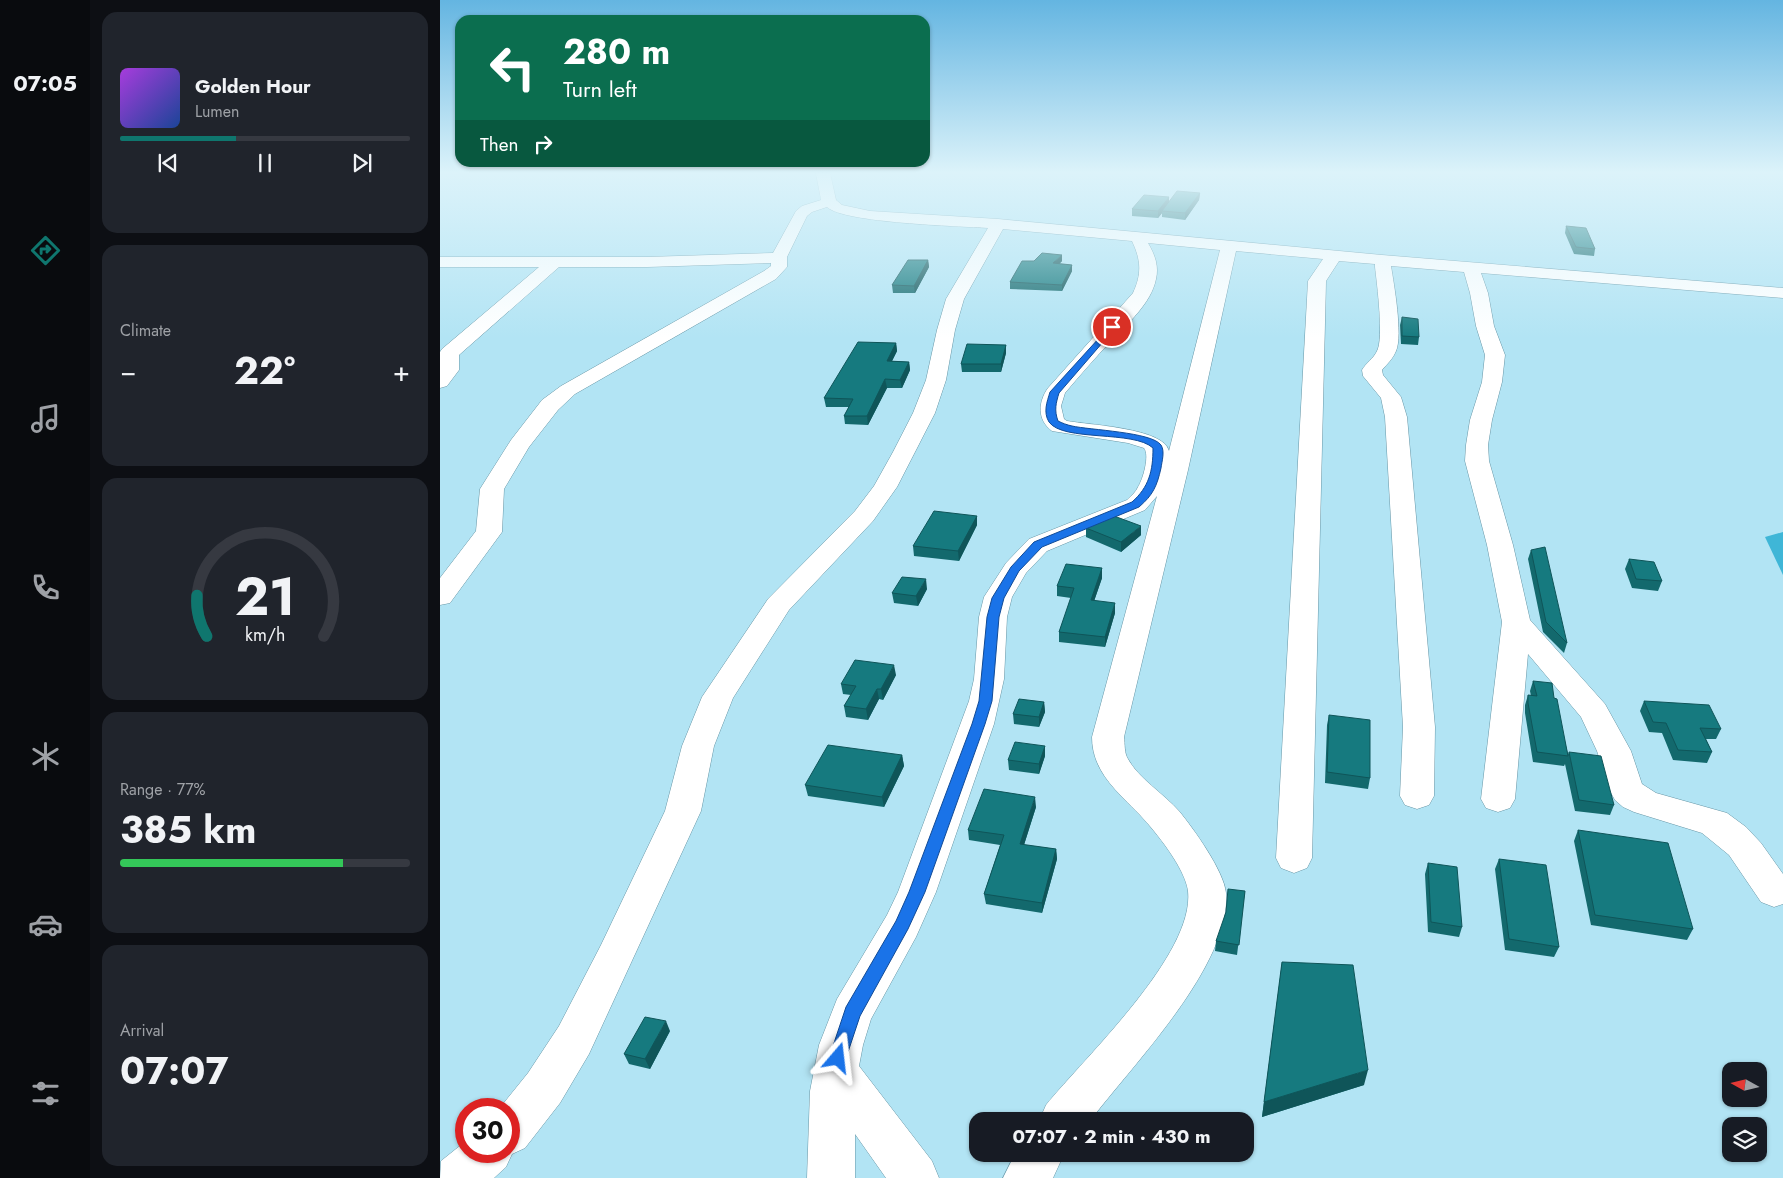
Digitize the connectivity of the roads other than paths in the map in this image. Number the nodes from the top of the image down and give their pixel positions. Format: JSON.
{"nodes":[{"id":1,"x":793,"y":228,"type":"edge"},
{"id":2,"x":996,"y":228,"type":"edge"},
{"id":3,"x":1038,"y":228,"type":"edge"},
{"id":4,"x":1138,"y":238,"type":"junction"},
{"id":5,"x":1229,"y":246,"type":"junction"},
{"id":6,"x":1332,"y":255,"type":"junction"},
{"id":7,"x":779,"y":257,"type":"junction"},
{"id":8,"x":1382,"y":260,"type":"junction"},
{"id":9,"x":440,"y":262,"type":"edge"},
{"id":10,"x":555,"y":262,"type":"junction"},
{"id":11,"x":1471,"y":267,"type":"junction"},
{"id":12,"x":1783,"y":293,"type":"edge"},
{"id":13,"x":444,"y":355,"type":"edge"},
{"id":14,"x":440,"y":382,"type":"edge"},
{"id":15,"x":440,"y":597,"type":"edge"},
{"id":16,"x":1516,"y":622,"type":"junction"},
{"id":17,"x":1417,"y":796,"type":"dead end"},
{"id":18,"x":1498,"y":799,"type":"dead end"},
{"id":19,"x":1294,"y":858,"type":"dead end"},
{"id":20,"x":1774,"y":891,"type":"dead end"},
{"id":21,"x":835,"y":1070,"type":"junction"},
{"id":22,"x":1069,"y":1112,"type":"edge"},
{"id":23,"x":520,"y":1118,"type":"edge"},
{"id":24,"x":1036,"y":1162,"type":"edge"},
{"id":25,"x":476,"y":1163,"type":"edge"},
{"id":26,"x":458,"y":1178,"type":"edge"},
{"id":27,"x":831,"y":1178,"type":"edge"},
{"id":28,"x":915,"y":1178,"type":"edge"},
{"id":29,"x":1027,"y":1178,"type":"edge"}],
"edges":[{"from":1,"to":7,"type":"street"},
{"from":2,"to":23,"type":"street"},
{"from":3,"to":4,"type":"street"},
{"from":4,"to":5,"type":"street"},
{"from":4,"to":21,"type":"street"},
{"from":5,"to":6,"type":"street"},
{"from":5,"to":22,"type":"street"},
{"from":6,"to":8,"type":"street"},
{"from":6,"to":19,"type":"street"},
{"from":7,"to":10,"type":"street"},
{"from":7,"to":15,"type":"street"},
{"from":8,"to":11,"type":"street"},
{"from":8,"to":17,"type":"street"},
{"from":9,"to":10,"type":"street"},
{"from":10,"to":13,"type":"street"},
{"from":11,"to":12,"type":"street"},
{"from":11,"to":16,"type":"street"},
{"from":13,"to":14,"type":"street"},
{"from":16,"to":18,"type":"street"},
{"from":16,"to":20,"type":"street"},
{"from":21,"to":27,"type":"street"},
{"from":21,"to":28,"type":"street"},
{"from":24,"to":29,"type":"street"},
{"from":25,"to":26,"type":"street"}]}
